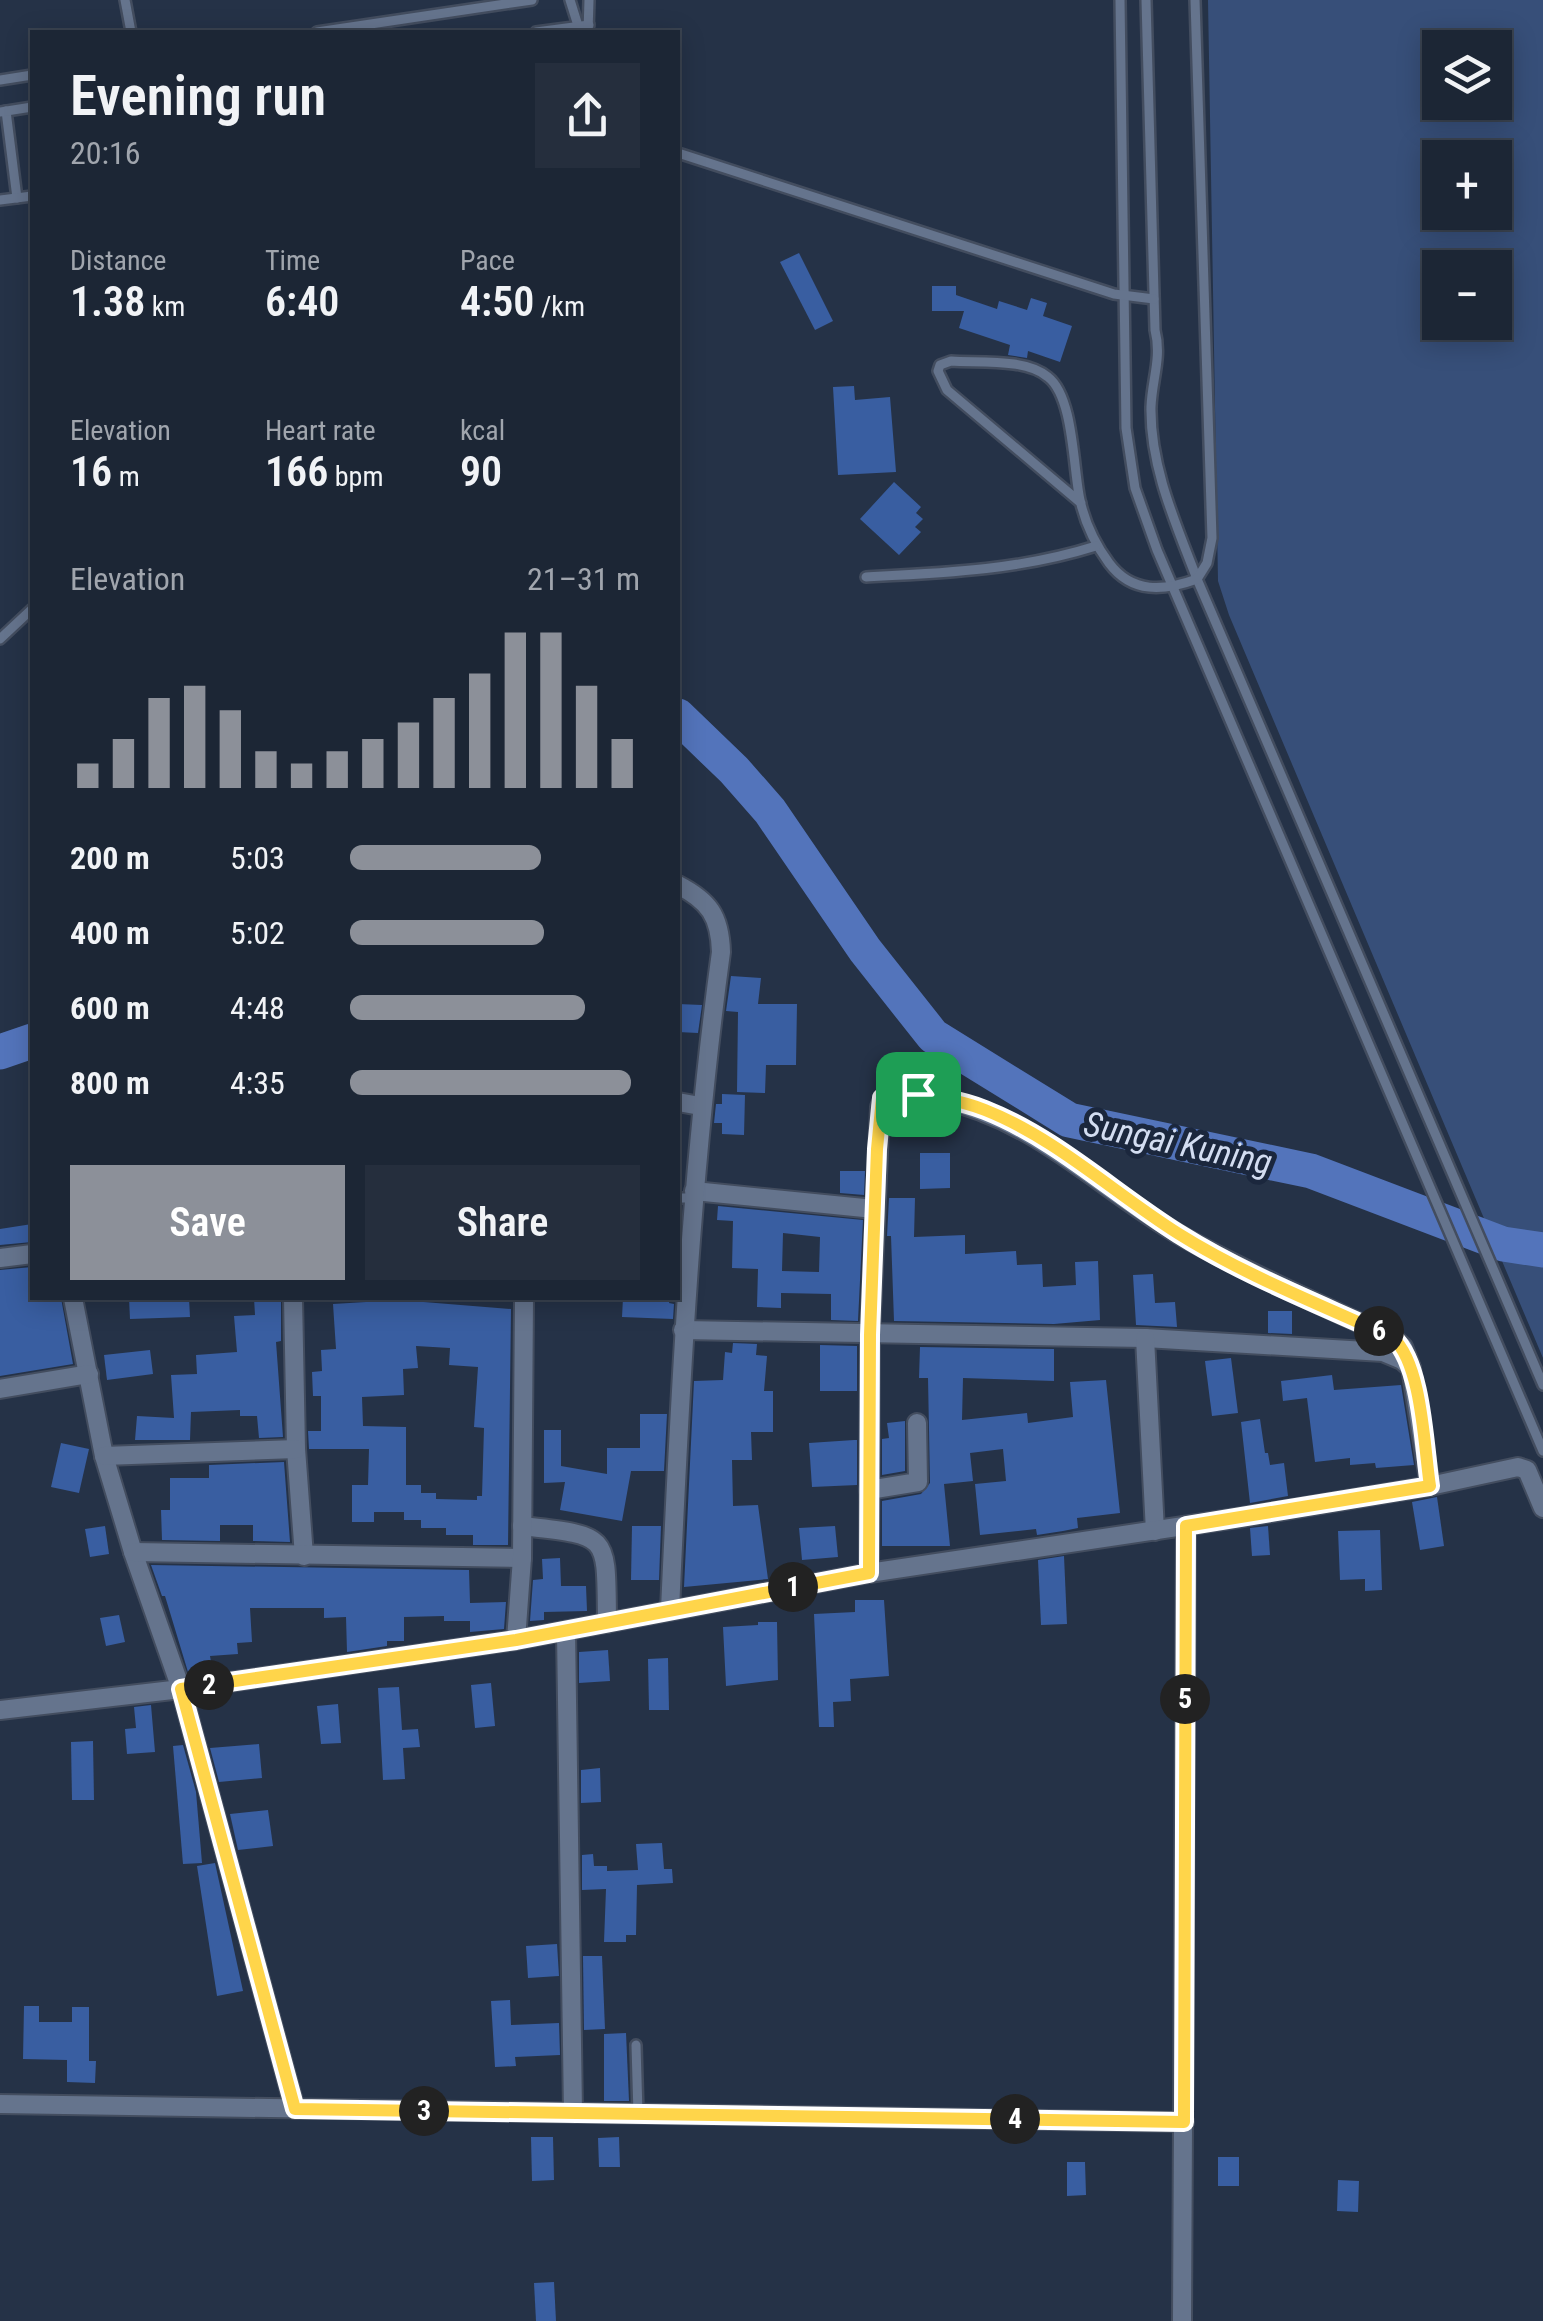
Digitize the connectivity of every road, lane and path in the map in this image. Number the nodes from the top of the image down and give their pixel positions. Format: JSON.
{"nodes":[{"id":1,"x":125,"y":0,"type":"edge"},
{"id":2,"x":532,"y":0,"type":"edge"},
{"id":3,"x":570,"y":0,"type":"edge"},
{"id":4,"x":589,"y":0,"type":"edge"},
{"id":5,"x":1120,"y":0,"type":"edge"},
{"id":6,"x":1146,"y":0,"type":"edge"},
{"id":7,"x":1195,"y":0,"type":"edge"},
{"id":8,"x":578,"y":29,"type":"edge"},
{"id":9,"x":589,"y":29,"type":"edge"},
{"id":10,"x":131,"y":30,"type":"edge"},
{"id":11,"x":330,"y":30,"type":"edge"},
{"id":12,"x":30,"y":75,"type":"edge"},
{"id":13,"x":0,"y":80,"type":"edge"},
{"id":14,"x":30,"y":107,"type":"edge"},
{"id":15,"x":3,"y":111,"type":"edge"},
{"id":16,"x":680,"y":153,"type":"edge"},
{"id":17,"x":30,"y":196,"type":"edge"},
{"id":18,"x":17,"y":198,"type":"junction"},
{"id":19,"x":0,"y":200,"type":"edge"},
{"id":20,"x":1127,"y":296,"type":"junction"},
{"id":21,"x":1154,"y":299,"type":"junction"},
{"id":22,"x":1081,"y":503,"type":"junction"},
{"id":23,"x":1096,"y":546,"type":"junction"},
{"id":24,"x":866,"y":577,"type":"dead end"},
{"id":25,"x":1197,"y":578,"type":"junction"},
{"id":26,"x":1174,"y":588,"type":"junction"},
{"id":27,"x":30,"y":611,"type":"edge"},
{"id":28,"x":24,"y":617,"type":"junction"},
{"id":29,"x":30,"y":624,"type":"edge"},
{"id":30,"x":0,"y":639,"type":"edge"},
{"id":31,"x":680,"y":886,"type":"edge"},
{"id":32,"x":680,"y":1102,"type":"edge"},
{"id":33,"x":700,"y":1106,"type":"junction"},
{"id":34,"x":688,"y":1196,"type":"edge"},
{"id":35,"x":874,"y":1210,"type":"junction"},
{"id":36,"x":30,"y":1254,"type":"edge"},
{"id":37,"x":0,"y":1258,"type":"edge"},
{"id":38,"x":73,"y":1300,"type":"edge"},
{"id":39,"x":292,"y":1300,"type":"edge"},
{"id":40,"x":524,"y":1300,"type":"edge"},
{"id":41,"x":682,"y":1330,"type":"junction"},
{"id":42,"x":870,"y":1335,"type":"junction"},
{"id":43,"x":1145,"y":1338,"type":"junction"},
{"id":44,"x":1411,"y":1368,"type":"junction"},
{"id":45,"x":89,"y":1374,"type":"junction"},
{"id":46,"x":1543,"y":1385,"type":"edge"},
{"id":47,"x":0,"y":1390,"type":"edge"},
{"id":48,"x":917,"y":1423,"type":"dead end"},
{"id":49,"x":296,"y":1450,"type":"junction"},
{"id":50,"x":1543,"y":1451,"type":"edge"},
{"id":51,"x":104,"y":1456,"type":"junction"},
{"id":52,"x":1430,"y":1486,"type":"junction"},
{"id":53,"x":869,"y":1490,"type":"junction"},
{"id":54,"x":1543,"y":1508,"type":"edge"},
{"id":55,"x":522,"y":1526,"type":"junction"},
{"id":56,"x":1186,"y":1526,"type":"junction"},
{"id":57,"x":1155,"y":1532,"type":"junction"},
{"id":58,"x":132,"y":1552,"type":"junction"},
{"id":59,"x":304,"y":1556,"type":"junction"},
{"id":60,"x":522,"y":1558,"type":"junction"},
{"id":61,"x":869,"y":1573,"type":"junction"},
{"id":62,"x":670,"y":1610,"type":"junction"},
{"id":63,"x":607,"y":1623,"type":"junction"},
{"id":64,"x":566,"y":1631,"type":"junction"},
{"id":65,"x":516,"y":1640,"type":"junction"},
{"id":66,"x":181,"y":1689,"type":"junction"},
{"id":67,"x":0,"y":1710,"type":"edge"},
{"id":68,"x":636,"y":2045,"type":"dead end"},
{"id":69,"x":0,"y":2104,"type":"edge"},
{"id":70,"x":295,"y":2109,"type":"junction"},
{"id":71,"x":573,"y":2113,"type":"junction"},
{"id":72,"x":638,"y":2114,"type":"junction"},
{"id":73,"x":1184,"y":2122,"type":"junction"},
{"id":74,"x":1182,"y":2321,"type":"edge"}],
"edges":[{"from":1,"to":10,"type":"lane"},
{"from":2,"to":11,"type":"lane"},
{"from":3,"to":8,"type":"lane"},
{"from":4,"to":9,"type":"lane"},
{"from":5,"to":20,"type":"lane"},
{"from":6,"to":21,"type":"lane"},
{"from":7,"to":25,"type":"lane"},
{"from":8,"to":9,"type":"lane"},
{"from":12,"to":13,"type":"lane"},
{"from":14,"to":15,"type":"lane"},
{"from":15,"to":18,"type":"lane"},
{"from":16,"to":20,"type":"lane"},
{"from":17,"to":18,"type":"lane"},
{"from":18,"to":19,"type":"lane"},
{"from":20,"to":21,"type":"lane"},
{"from":20,"to":26,"type":"lane"},
{"from":21,"to":25,"type":"lane"},
{"from":22,"to":22,"type":"lane"},
{"from":22,"to":23,"type":"lane"},
{"from":23,"to":24,"type":"lane"},
{"from":23,"to":26,"type":"lane"},
{"from":25,"to":26,"type":"lane"},
{"from":25,"to":46,"type":"lane"},
{"from":26,"to":50,"type":"lane"},
{"from":27,"to":28,"type":"lane"},
{"from":28,"to":29,"type":"lane"},
{"from":28,"to":30,"type":"lane"},
{"from":31,"to":33,"type":"street"},
{"from":32,"to":33,"type":"street"},
{"from":33,"to":34,"type":"street"},
{"from":34,"to":35,"type":"street"},
{"from":34,"to":41,"type":"street"},
{"from":35,"to":42,"type":"street"},
{"from":35,"to":44,"type":"street"},
{"from":36,"to":37,"type":"street"},
{"from":38,"to":45,"type":"street"},
{"from":39,"to":49,"type":"street"},
{"from":40,"to":55,"type":"street"},
{"from":41,"to":42,"type":"street"},
{"from":41,"to":62,"type":"street"},
{"from":42,"to":43,"type":"street"},
{"from":42,"to":53,"type":"street"},
{"from":43,"to":44,"type":"street"},
{"from":43,"to":57,"type":"street"},
{"from":44,"to":52,"type":"street"},
{"from":45,"to":47,"type":"street"},
{"from":45,"to":51,"type":"street"},
{"from":48,"to":53,"type":"street"},
{"from":49,"to":51,"type":"street"},
{"from":49,"to":59,"type":"street"},
{"from":51,"to":58,"type":"street"},
{"from":52,"to":54,"type":"street"},
{"from":52,"to":56,"type":"street"},
{"from":53,"to":61,"type":"street"},
{"from":55,"to":60,"type":"street"},
{"from":55,"to":63,"type":"street"},
{"from":56,"to":57,"type":"street"},
{"from":56,"to":73,"type":"street"},
{"from":57,"to":61,"type":"street"},
{"from":58,"to":59,"type":"street"},
{"from":58,"to":66,"type":"street"},
{"from":59,"to":60,"type":"street"},
{"from":60,"to":65,"type":"street"},
{"from":61,"to":62,"type":"street"},
{"from":62,"to":63,"type":"street"},
{"from":63,"to":64,"type":"street"},
{"from":64,"to":65,"type":"street"},
{"from":64,"to":71,"type":"street"},
{"from":65,"to":66,"type":"street"},
{"from":66,"to":67,"type":"street"},
{"from":66,"to":70,"type":"street"},
{"from":68,"to":72,"type":"lane"},
{"from":69,"to":70,"type":"street"},
{"from":70,"to":71,"type":"street"},
{"from":71,"to":72,"type":"street"},
{"from":72,"to":73,"type":"street"},
{"from":73,"to":74,"type":"street"}]}
